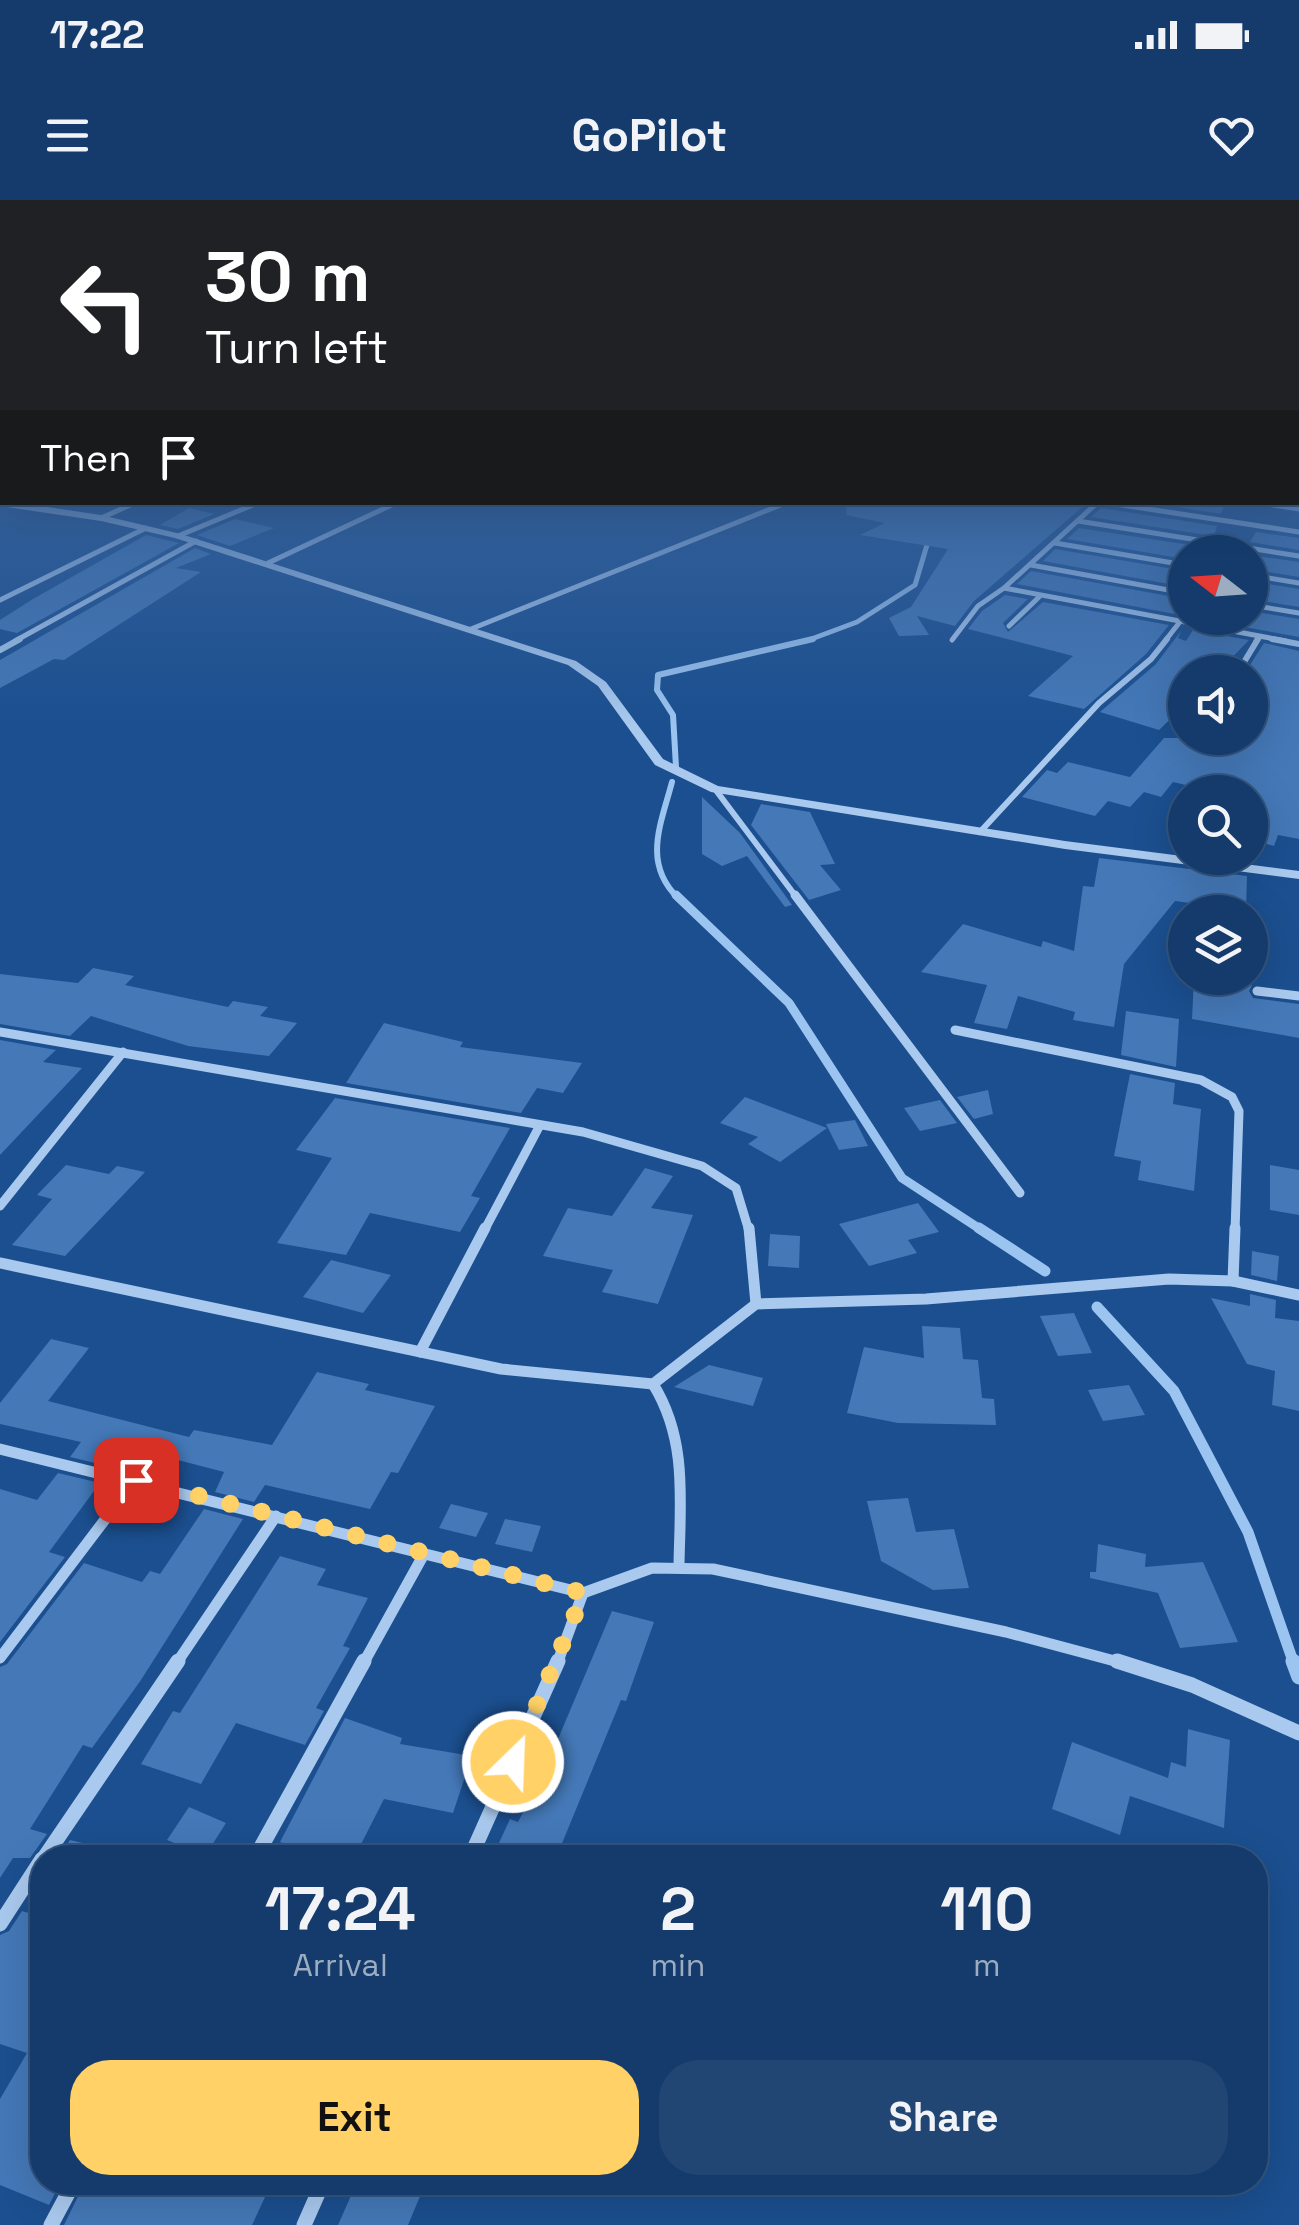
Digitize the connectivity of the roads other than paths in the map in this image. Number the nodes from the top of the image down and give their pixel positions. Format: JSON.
{"nodes":[{"id":1,"x":127,"y":538,"type":"edge"},
{"id":2,"x":183,"y":538,"type":"edge"},
{"id":3,"x":322,"y":538,"type":"edge"},
{"id":4,"x":698,"y":538,"type":"edge"},
{"id":5,"x":1061,"y":538,"type":"edge"},
{"id":6,"x":1182,"y":538,"type":"edge"},
{"id":7,"x":196,"y":541,"type":"junction"},
{"id":8,"x":1055,"y":543,"type":"junction"},
{"id":9,"x":1299,"y":556,"type":"edge"},
{"id":10,"x":1168,"y":562,"type":"edge"},
{"id":11,"x":268,"y":563,"type":"junction"},
{"id":12,"x":1031,"y":566,"type":"junction"},
{"id":13,"x":1268,"y":578,"type":"edge"},
{"id":14,"x":1299,"y":583,"type":"edge"},
{"id":15,"x":1004,"y":588,"type":"junction"},
{"id":16,"x":1168,"y":591,"type":"edge"},
{"id":17,"x":1039,"y":596,"type":"junction"},
{"id":18,"x":0,"y":600,"type":"edge"},
{"id":19,"x":1268,"y":608,"type":"edge"},
{"id":20,"x":1299,"y":613,"type":"edge"},
{"id":21,"x":1168,"y":621,"type":"edge"},
{"id":22,"x":1009,"y":626,"type":"dead end"},
{"id":23,"x":471,"y":629,"type":"junction"},
{"id":24,"x":1170,"y":635,"type":"edge"},
{"id":25,"x":1248,"y":635,"type":"edge"},
{"id":26,"x":1259,"y":637,"type":"junction"},
{"id":27,"x":952,"y":640,"type":"dead end"},
{"id":28,"x":1299,"y":644,"type":"edge"},
{"id":29,"x":0,"y":650,"type":"edge"},
{"id":30,"x":1248,"y":655,"type":"edge"},
{"id":31,"x":715,"y":789,"type":"junction"},
{"id":32,"x":980,"y":832,"type":"junction"},
{"id":33,"x":1299,"y":875,"type":"edge"},
{"id":34,"x":1268,"y":992,"type":"edge"},
{"id":35,"x":1299,"y":996,"type":"edge"},
{"id":36,"x":955,"y":1030,"type":"dead end"},
{"id":37,"x":0,"y":1032,"type":"edge"},
{"id":38,"x":123,"y":1052,"type":"junction"},
{"id":39,"x":539,"y":1127,"type":"junction"},
{"id":40,"x":1020,"y":1193,"type":"dead end"},
{"id":41,"x":0,"y":1206,"type":"edge"},
{"id":42,"x":0,"y":1263,"type":"edge"},
{"id":43,"x":1233,"y":1281,"type":"junction"},
{"id":44,"x":1299,"y":1295,"type":"edge"},
{"id":45,"x":756,"y":1304,"type":"junction"},
{"id":46,"x":420,"y":1352,"type":"junction"},
{"id":47,"x":653,"y":1384,"type":"junction"},
{"id":48,"x":0,"y":1449,"type":"edge"},
{"id":49,"x":136,"y":1480,"type":"junction"},
{"id":50,"x":276,"y":1516,"type":"junction"},
{"id":51,"x":424,"y":1554,"type":"junction"},
{"id":52,"x":679,"y":1566,"type":"junction"},
{"id":53,"x":584,"y":1593,"type":"junction"},
{"id":54,"x":0,"y":1658,"type":"edge"},
{"id":55,"x":1299,"y":1733,"type":"edge"},
{"id":56,"x":52,"y":1845,"type":"edge"},
{"id":57,"x":262,"y":1845,"type":"edge"},
{"id":58,"x":476,"y":1845,"type":"edge"},
{"id":59,"x":30,"y":1878,"type":"edge"},
{"id":60,"x":0,"y":1924,"type":"edge"},
{"id":61,"x":67,"y":2195,"type":"edge"},
{"id":62,"x":317,"y":2195,"type":"edge"},
{"id":63,"x":51,"y":2225,"type":"edge"},
{"id":64,"x":304,"y":2225,"type":"edge"}],
"edges":[{"from":1,"to":18,"type":"street"},
{"from":2,"to":7,"type":"street"},
{"from":3,"to":11,"type":"street"},
{"from":4,"to":23,"type":"street"},
{"from":5,"to":8,"type":"street"},
{"from":6,"to":9,"type":"street"},
{"from":7,"to":11,"type":"street"},
{"from":7,"to":29,"type":"street"},
{"from":8,"to":10,"type":"street"},
{"from":8,"to":12,"type":"street"},
{"from":11,"to":23,"type":"street"},
{"from":12,"to":15,"type":"street"},
{"from":12,"to":16,"type":"street"},
{"from":13,"to":14,"type":"street"},
{"from":15,"to":17,"type":"street"},
{"from":15,"to":27,"type":"street"},
{"from":17,"to":21,"type":"street"},
{"from":17,"to":22,"type":"street"},
{"from":19,"to":20,"type":"street"},
{"from":23,"to":31,"type":"street"},
{"from":24,"to":32,"type":"street"},
{"from":25,"to":26,"type":"street"},
{"from":26,"to":28,"type":"street"},
{"from":26,"to":30,"type":"street"},
{"from":31,"to":32,"type":"street"},
{"from":31,"to":40,"type":"street"},
{"from":32,"to":33,"type":"street"},
{"from":34,"to":35,"type":"street"},
{"from":36,"to":43,"type":"street"},
{"from":37,"to":38,"type":"street"},
{"from":38,"to":39,"type":"street"},
{"from":38,"to":41,"type":"street"},
{"from":39,"to":45,"type":"street"},
{"from":39,"to":46,"type":"street"},
{"from":42,"to":46,"type":"street"},
{"from":43,"to":44,"type":"street"},
{"from":43,"to":45,"type":"street"},
{"from":45,"to":47,"type":"street"},
{"from":46,"to":47,"type":"street"},
{"from":47,"to":52,"type":"street"},
{"from":48,"to":49,"type":"street"},
{"from":49,"to":50,"type":"street"},
{"from":49,"to":54,"type":"street"},
{"from":50,"to":51,"type":"street"},
{"from":50,"to":56,"type":"street"},
{"from":51,"to":53,"type":"street"},
{"from":51,"to":57,"type":"street"},
{"from":52,"to":53,"type":"street"},
{"from":52,"to":55,"type":"street"},
{"from":53,"to":58,"type":"street"},
{"from":59,"to":60,"type":"street"},
{"from":61,"to":63,"type":"street"},
{"from":62,"to":64,"type":"street"}]}
